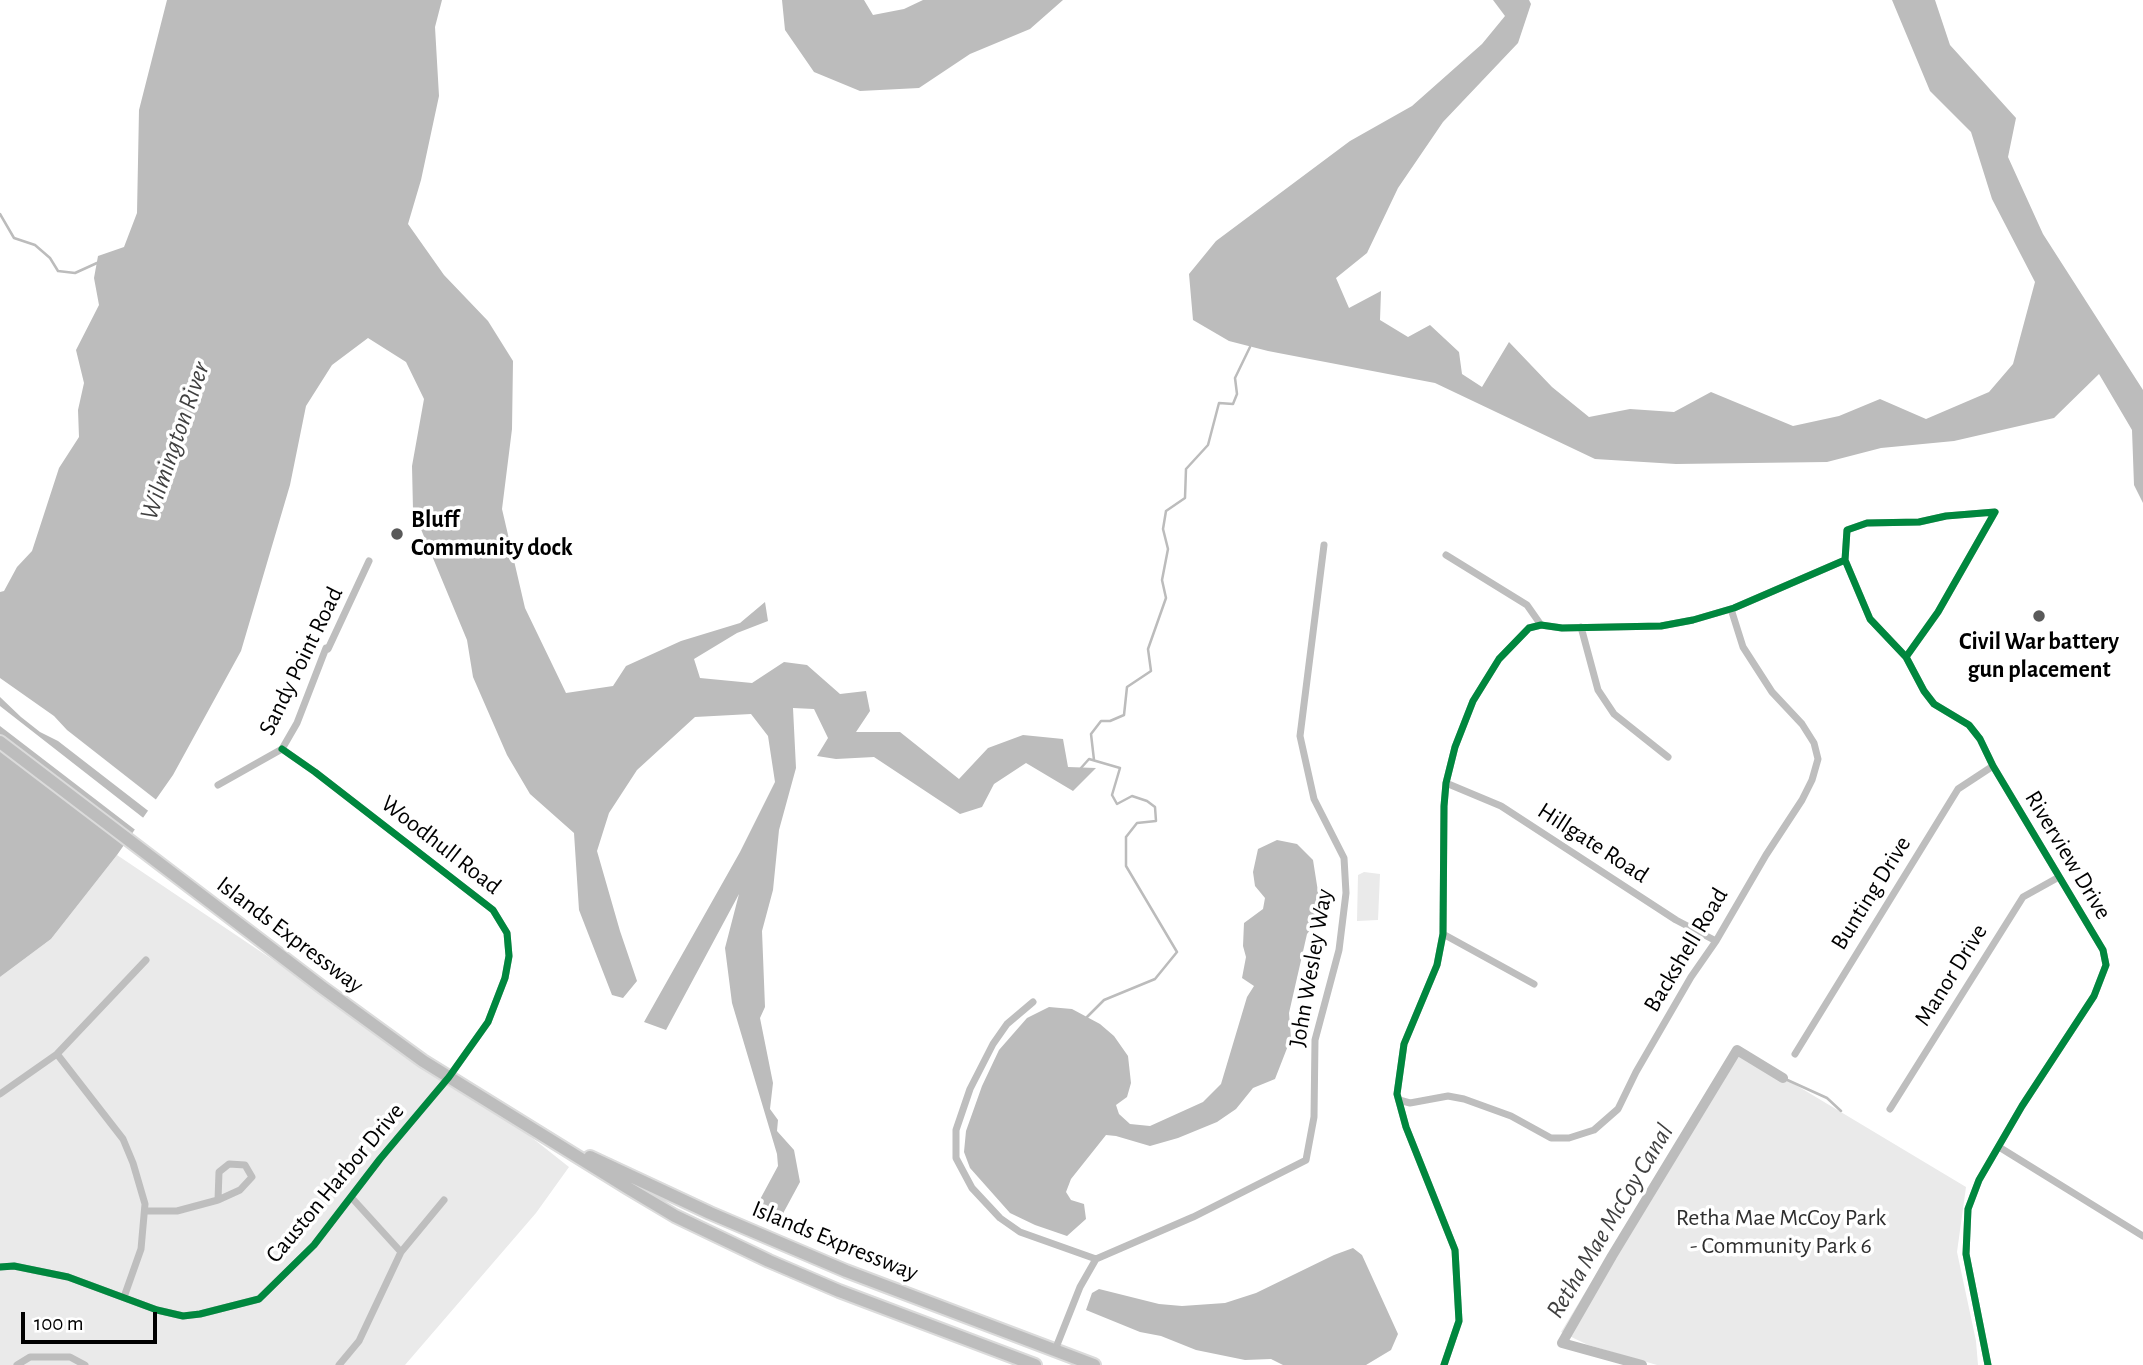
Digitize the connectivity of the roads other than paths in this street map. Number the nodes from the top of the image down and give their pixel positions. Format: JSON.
{"nodes":[{"id":1,"x":1324,"y":545,"type":"dead end"},
{"id":2,"x":1446,"y":555,"type":"dead end"},
{"id":3,"x":1845,"y":560,"type":"junction"},
{"id":4,"x":369,"y":561,"type":"dead end"},
{"id":5,"x":1731,"y":609,"type":"junction"},
{"id":6,"x":1541,"y":625,"type":"junction"},
{"id":7,"x":1581,"y":626,"type":"junction"},
{"id":8,"x":1906,"y":657,"type":"junction"},
{"id":9,"x":0,"y":742,"type":"edge"},
{"id":10,"x":282,"y":750,"type":"junction"},
{"id":11,"x":1668,"y":757,"type":"dead end"},
{"id":12,"x":1993,"y":766,"type":"junction"},
{"id":13,"x":1446,"y":783,"type":"junction"},
{"id":14,"x":218,"y":785,"type":"dead end"},
{"id":15,"x":2059,"y":877,"type":"junction"},
{"id":16,"x":1443,"y":934,"type":"junction"},
{"id":17,"x":1716,"y":940,"type":"junction"},
{"id":18,"x":146,"y":960,"type":"dead end"},
{"id":19,"x":1534,"y":984,"type":"dead end"},
{"id":20,"x":1033,"y":1002,"type":"dead end"},
{"id":21,"x":57,"y":1054,"type":"junction"},
{"id":22,"x":1795,"y":1054,"type":"dead end"},
{"id":23,"x":449,"y":1077,"type":"junction"},
{"id":24,"x":0,"y":1094,"type":"edge"},
{"id":25,"x":1399,"y":1100,"type":"junction"},
{"id":26,"x":1890,"y":1109,"type":"dead end"},
{"id":27,"x":564,"y":1147,"type":"junction"},
{"id":28,"x":1999,"y":1147,"type":"junction"},
{"id":29,"x":351,"y":1197,"type":"junction"},
{"id":30,"x":218,"y":1200,"type":"junction"},
{"id":31,"x":444,"y":1200,"type":"dead end"},
{"id":32,"x":146,"y":1211,"type":"junction"},
{"id":33,"x":2143,"y":1236,"type":"edge"},
{"id":34,"x":401,"y":1252,"type":"junction"},
{"id":35,"x":1096,"y":1259,"type":"junction"},
{"id":36,"x":0,"y":1267,"type":"edge"},
{"id":37,"x":124,"y":1297,"type":"junction"},
{"id":38,"x":1055,"y":1350,"type":"junction"},
{"id":39,"x":17,"y":1365,"type":"edge"},
{"id":40,"x":85,"y":1365,"type":"edge"},
{"id":41,"x":339,"y":1365,"type":"edge"},
{"id":42,"x":1035,"y":1365,"type":"edge"},
{"id":43,"x":1094,"y":1365,"type":"edge"},
{"id":44,"x":1444,"y":1365,"type":"edge"},
{"id":45,"x":1988,"y":1365,"type":"edge"}],
"edges":[{"from":1,"to":35,"type":"street","name":"John Wesley Way"},
{"from":2,"to":6,"type":"street"},
{"from":3,"to":5,"type":"street"},
{"from":3,"to":8,"type":"street","name":"Riverview Drive"},
{"from":3,"to":8,"type":"street"},
{"from":4,"to":10,"type":"street","name":"Sandy Point Road"},
{"from":5,"to":7,"type":"street"},
{"from":5,"to":17,"type":"street","name":"Backshell Road"},
{"from":6,"to":7,"type":"street"},
{"from":6,"to":13,"type":"street"},
{"from":7,"to":11,"type":"street"},
{"from":8,"to":12,"type":"street","name":"Riverview Drive"},
{"from":9,"to":23,"type":"main road","name":"Islands Expressway"},
{"from":10,"to":14,"type":"street","name":"Sandy Point Road"},
{"from":10,"to":23,"type":"street","name":"Woodhull Road"},
{"from":12,"to":15,"type":"street","name":"Riverview Drive"},
{"from":12,"to":22,"type":"street","name":"Bunting Drive"},
{"from":13,"to":16,"type":"street"},
{"from":13,"to":17,"type":"street","name":"Hillgate Road"},
{"from":15,"to":26,"type":"street","name":"Manor Drive"},
{"from":15,"to":28,"type":"street","name":"Riverview Drive"},
{"from":16,"to":19,"type":"street"},
{"from":16,"to":25,"type":"street"},
{"from":17,"to":25,"type":"street","name":"Backshell Road"},
{"from":18,"to":21,"type":"street"},
{"from":20,"to":35,"type":"street"},
{"from":21,"to":24,"type":"street"},
{"from":21,"to":32,"type":"street"},
{"from":23,"to":27,"type":"main road","name":"Islands Expressway"},
{"from":23,"to":29,"type":"street","name":"Causton Harbor Drive"},
{"from":25,"to":44,"type":"street"},
{"from":27,"to":38,"type":"main road","name":"Islands Expressway"},
{"from":27,"to":42,"type":"main road","name":"Islands Expressway"},
{"from":28,"to":33,"type":"street"},
{"from":28,"to":45,"type":"street","name":"Riverview Drive"},
{"from":29,"to":34,"type":"street"},
{"from":29,"to":37,"type":"street","name":"Causton Harbor Drive"},
{"from":30,"to":30,"type":"street"},
{"from":30,"to":32,"type":"street"},
{"from":31,"to":34,"type":"street"},
{"from":32,"to":37,"type":"street"},
{"from":34,"to":41,"type":"street"},
{"from":35,"to":38,"type":"street"},
{"from":36,"to":37,"type":"street","name":"Causton Harbor Drive"},
{"from":38,"to":43,"type":"main road","name":"Islands Expressway"},
{"from":39,"to":40,"type":"street"}]}
